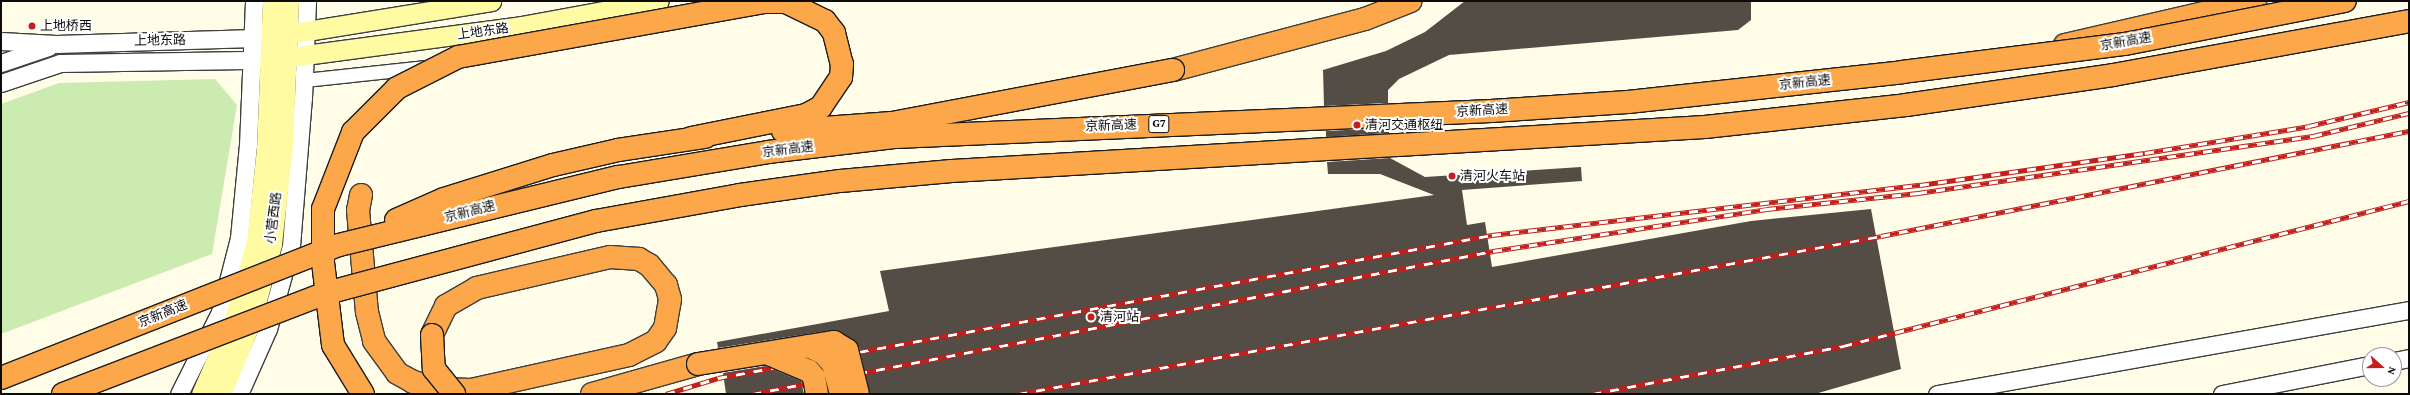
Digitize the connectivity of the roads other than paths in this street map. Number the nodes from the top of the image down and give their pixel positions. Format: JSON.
{"nodes":[{"id":1,"x":254,"y":1,"type":"edge"},
{"id":2,"x":272,"y":1,"type":"edge"},
{"id":3,"x":289,"y":1,"type":"edge"},
{"id":4,"x":306,"y":1,"type":"edge"},
{"id":5,"x":491,"y":1,"type":"edge"},
{"id":6,"x":659,"y":1,"type":"edge"},
{"id":7,"x":800,"y":1,"type":"edge"},
{"id":8,"x":1411,"y":1,"type":"edge"},
{"id":9,"x":2255,"y":1,"type":"edge"},
{"id":10,"x":2345,"y":1,"type":"edge"},
{"id":11,"x":2409,"y":21,"type":"edge"},
{"id":12,"x":279,"y":35,"type":"junction"},
{"id":13,"x":1,"y":41,"type":"edge"},
{"id":14,"x":56,"y":44,"type":"junction"},
{"id":15,"x":288,"y":58,"type":"junction"},
{"id":16,"x":2013,"y":58,"type":"junction"},
{"id":17,"x":251,"y":61,"type":"junction"},
{"id":18,"x":1,"y":63,"type":"edge"},
{"id":19,"x":60,"y":63,"type":"junction"},
{"id":20,"x":304,"y":80,"type":"junction"},
{"id":21,"x":1,"y":83,"type":"edge"},
{"id":22,"x":691,"y":138,"type":"junction"},
{"id":23,"x":361,"y":195,"type":"dead end"},
{"id":24,"x":339,"y":245,"type":"junction"},
{"id":25,"x":2409,"y":310,"type":"edge"},
{"id":26,"x":808,"y":346,"type":"junction"},
{"id":27,"x":766,"y":353,"type":"junction"},
{"id":28,"x":2362,"y":367,"type":"edge"},
{"id":29,"x":1,"y":378,"type":"edge"},
{"id":30,"x":63,"y":394,"type":"edge"},
{"id":31,"x":179,"y":394,"type":"edge"},
{"id":32,"x":200,"y":394,"type":"edge"},
{"id":33,"x":221,"y":394,"type":"edge"},
{"id":34,"x":239,"y":394,"type":"edge"},
{"id":35,"x":363,"y":394,"type":"edge"},
{"id":36,"x":454,"y":394,"type":"edge"},
{"id":37,"x":592,"y":394,"type":"edge"},
{"id":38,"x":817,"y":394,"type":"edge"},
{"id":39,"x":841,"y":394,"type":"edge"},
{"id":40,"x":858,"y":394,"type":"edge"},
{"id":41,"x":1937,"y":394,"type":"edge"},
{"id":42,"x":2222,"y":394,"type":"edge"}],
"edges":[{"from":1,"to":12,"type":"street"},
{"from":2,"to":12,"type":"main road"},
{"from":3,"to":12,"type":"main road"},
{"from":4,"to":12,"type":"street"},
{"from":5,"to":12,"type":"main road"},
{"from":6,"to":15,"type":"main road","name":"上地东路"},
{"from":7,"to":20,"type":"street"},
{"from":8,"to":22,"type":"highway","bridge":true},
{"from":9,"to":16,"type":"highway","bridge":true},
{"from":10,"to":16,"type":"highway","name":"京新高速","number":"G7","bridge":true},
{"from":11,"to":30,"type":"highway","bridge":true},
{"from":12,"to":14,"type":"street","name":"上地东路"},
{"from":12,"to":15,"type":"main road","name":"小营西路"},
{"from":12,"to":15,"type":"street","name":"小营西路"},
{"from":12,"to":17,"type":"street"},
{"from":13,"to":14,"type":"street"},
{"from":14,"to":18,"type":"street"},
{"from":14,"to":19,"type":"street"},
{"from":15,"to":17,"type":"street","name":"上地东路"},
{"from":15,"to":20,"type":"street","name":"小营西路"},
{"from":15,"to":32,"type":"main road","name":"小营西路"},
{"from":15,"to":33,"type":"main road","name":"小营西路"},
{"from":16,"to":24,"type":"highway","name":"京新高速","number":"G7","bridge":true},
{"from":17,"to":19,"type":"street","name":"上地东路"},
{"from":17,"to":31,"type":"street"},
{"from":19,"to":21,"type":"street","name":"上地东路"},
{"from":20,"to":34,"type":"street","name":"小营西路"},
{"from":22,"to":24,"type":"highway","bridge":true},
{"from":22,"to":35,"type":"highway","bridge":true},
{"from":23,"to":36,"type":"highway","bridge":true},
{"from":24,"to":29,"type":"highway","name":"京新高速","number":"G7","bridge":true},
{"from":25,"to":41,"type":"street"},
{"from":26,"to":27,"type":"highway","bridge":true},
{"from":26,"to":39,"type":"highway","bridge":true},
{"from":26,"to":40,"type":"highway","bridge":true},
{"from":27,"to":37,"type":"highway","bridge":true},
{"from":27,"to":38,"type":"highway","bridge":true},
{"from":28,"to":42,"type":"street"}]}
